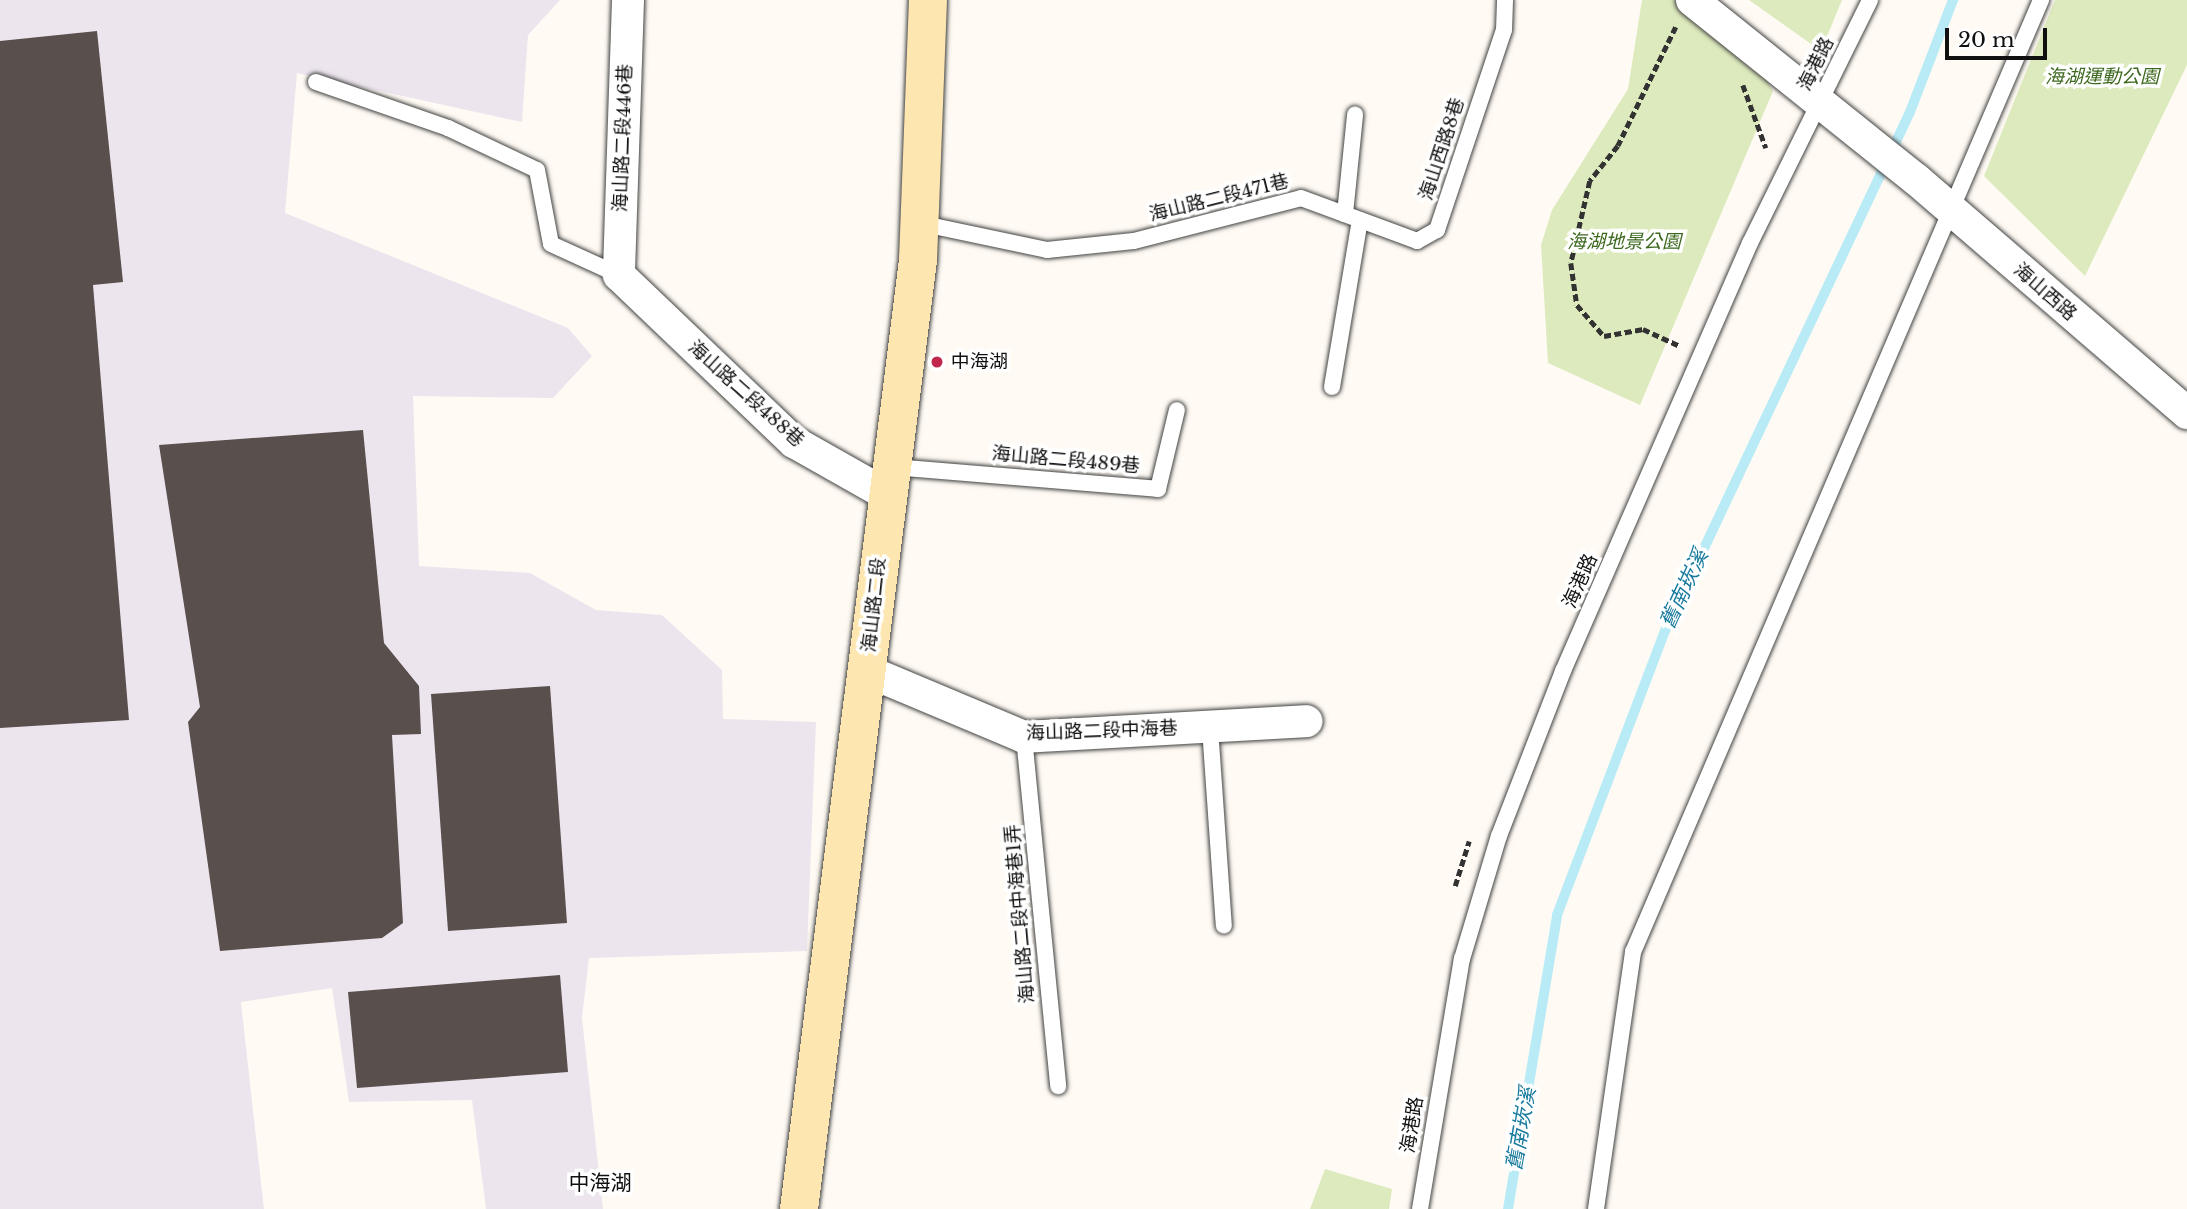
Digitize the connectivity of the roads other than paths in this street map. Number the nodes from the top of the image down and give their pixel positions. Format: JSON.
{"nodes":[{"id":1,"x":628,"y":0,"type":"edge"},
{"id":2,"x":928,"y":0,"type":"edge"},
{"id":3,"x":1505,"y":0,"type":"edge"},
{"id":4,"x":1870,"y":0,"type":"edge"},
{"id":5,"x":2041,"y":0,"type":"edge"},
{"id":6,"x":1686,"y":8,"type":"edge"},
{"id":7,"x":316,"y":82,"type":"dead end"},
{"id":8,"x":1820,"y":103,"type":"junction"},
{"id":9,"x":1355,"y":115,"type":"dead end"},
{"id":10,"x":1951,"y":211,"type":"junction"},
{"id":11,"x":1353,"y":217,"type":"junction"},
{"id":12,"x":919,"y":223,"type":"junction"},
{"id":13,"x":619,"y":275,"type":"junction"},
{"id":14,"x":1332,"y":387,"type":"dead end"},
{"id":15,"x":2180,"y":407,"type":"edge"},
{"id":16,"x":1177,"y":411,"type":"dead end"},
{"id":17,"x":888,"y":481,"type":"junction"},
{"id":18,"x":867,"y":671,"type":"junction"},
{"id":19,"x":1307,"y":722,"type":"dead end"},
{"id":20,"x":1210,"y":727,"type":"junction"},
{"id":21,"x":1024,"y":737,"type":"junction"},
{"id":22,"x":1224,"y":926,"type":"dead end"},
{"id":23,"x":1058,"y":1086,"type":"dead end"},
{"id":24,"x":799,"y":1209,"type":"edge"},
{"id":25,"x":1420,"y":1209,"type":"edge"},
{"id":26,"x":1596,"y":1209,"type":"edge"}],
"edges":[{"from":1,"to":13,"type":"street","name":"海山路二段446巷"},
{"from":2,"to":12,"type":"main road","name":"海山路二段"},
{"from":3,"to":11,"type":"lane","name":"海山西路8巷"},
{"from":4,"to":8,"type":"lane","name":"海港路"},
{"from":5,"to":10,"type":"lane"},
{"from":6,"to":8,"type":"street"},
{"from":7,"to":13,"type":"lane"},
{"from":8,"to":10,"type":"street","name":"海山西路"},
{"from":8,"to":25,"type":"lane","name":"海港路"},
{"from":9,"to":11,"type":"lane"},
{"from":10,"to":15,"type":"street","name":"海山西路"},
{"from":10,"to":26,"type":"lane"},
{"from":11,"to":12,"type":"lane","name":"海山路二段471巷"},
{"from":11,"to":14,"type":"lane"},
{"from":12,"to":17,"type":"main road","name":"海山路二段"},
{"from":13,"to":17,"type":"street","name":"海山路二段488巷"},
{"from":16,"to":17,"type":"lane","name":"海山路二段489巷"},
{"from":17,"to":18,"type":"main road","name":"海山路二段"},
{"from":18,"to":21,"type":"street","name":"海山路二段中海巷"},
{"from":18,"to":24,"type":"main road","name":"海山路二段"},
{"from":19,"to":20,"type":"street","name":"海山路二段中海巷"},
{"from":20,"to":21,"type":"street","name":"海山路二段中海巷"},
{"from":20,"to":22,"type":"lane"},
{"from":21,"to":23,"type":"lane","name":"海山路二段中海巷1弄"}]}
